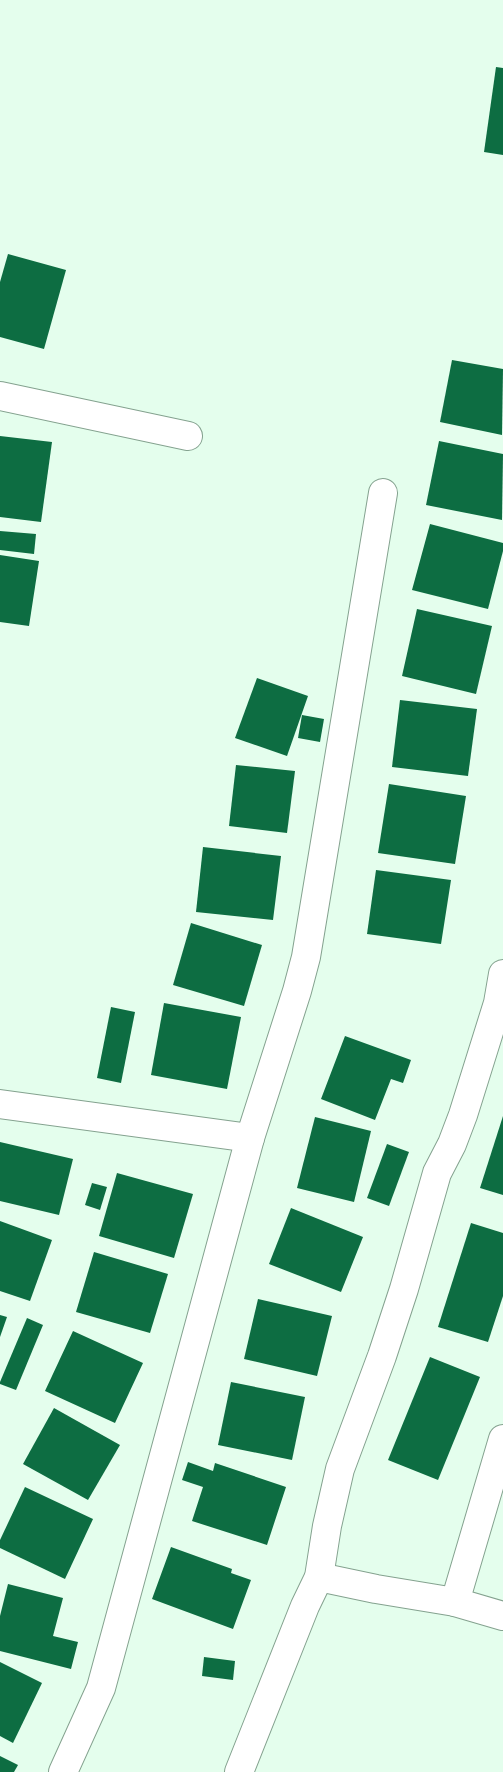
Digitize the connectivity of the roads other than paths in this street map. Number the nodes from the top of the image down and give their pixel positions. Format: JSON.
{"nodes":[{"id":1,"x":0,"y":396,"type":"edge"},
{"id":2,"x":188,"y":436,"type":"dead end"},
{"id":3,"x":384,"y":493,"type":"dead end"},
{"id":4,"x":503,"y":974,"type":"edge"},
{"id":5,"x":0,"y":1104,"type":"edge"},
{"id":6,"x":250,"y":1138,"type":"junction"},
{"id":7,"x":503,"y":1439,"type":"edge"},
{"id":8,"x":318,"y":1578,"type":"junction"},
{"id":9,"x":455,"y":1602,"type":"junction"},
{"id":10,"x":503,"y":1616,"type":"edge"},
{"id":11,"x":63,"y":1772,"type":"edge"},
{"id":12,"x":239,"y":1772,"type":"edge"}],
"edges":[{"from":1,"to":2,"type":"street"},
{"from":3,"to":6,"type":"street"},
{"from":4,"to":8,"type":"street"},
{"from":5,"to":6,"type":"street"},
{"from":6,"to":11,"type":"street"},
{"from":7,"to":9,"type":"street"},
{"from":8,"to":9,"type":"street"},
{"from":8,"to":12,"type":"street"},
{"from":9,"to":10,"type":"street"}]}
